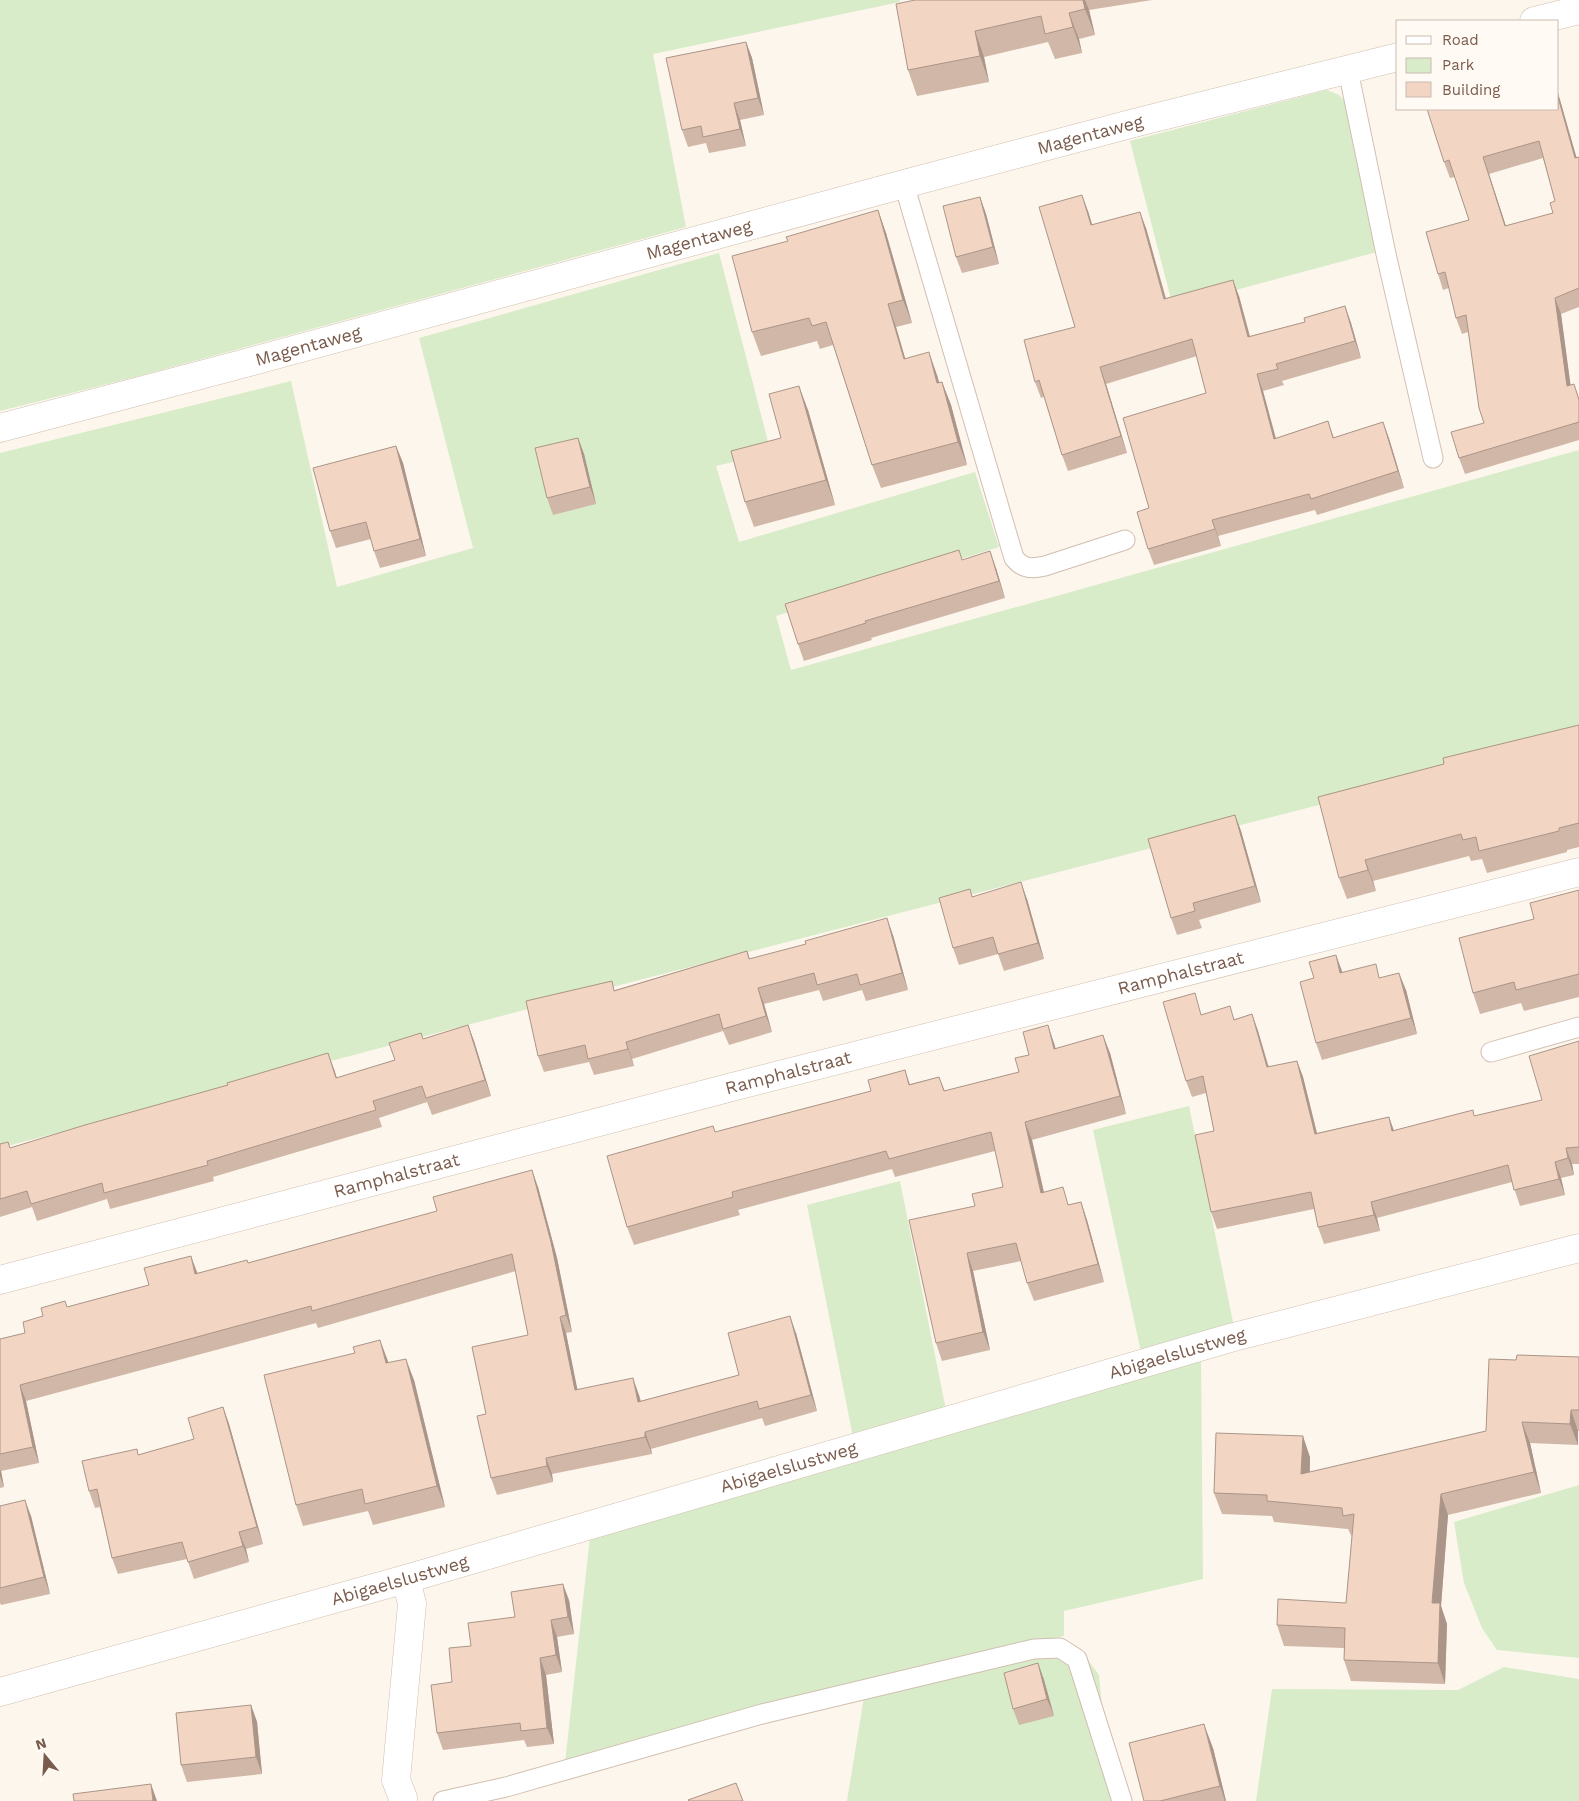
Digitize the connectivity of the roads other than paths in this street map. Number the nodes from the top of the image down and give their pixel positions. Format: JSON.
{"nodes":[{"id":1,"x":1579,"y":10,"type":"edge"},
{"id":2,"x":1538,"y":20,"type":"edge"},
{"id":3,"x":1396,"y":58,"type":"edge"},
{"id":4,"x":1348,"y":70,"type":"junction"},
{"id":5,"x":904,"y":184,"type":"junction"},
{"id":6,"x":0,"y":428,"type":"edge"},
{"id":7,"x":1433,"y":458,"type":"dead end"},
{"id":8,"x":1125,"y":540,"type":"dead end"},
{"id":9,"x":1579,"y":872,"type":"edge"},
{"id":10,"x":1579,"y":1027,"type":"edge"},
{"id":11,"x":1490,"y":1052,"type":"dead end"},
{"id":12,"x":1579,"y":1248,"type":"edge"},
{"id":13,"x":0,"y":1280,"type":"edge"},
{"id":14,"x":406,"y":1579,"type":"junction"},
{"id":15,"x":0,"y":1692,"type":"edge"},
{"id":16,"x":408,"y":1800,"type":"edge"},
{"id":17,"x":443,"y":1801,"type":"edge"},
{"id":18,"x":1122,"y":1801,"type":"edge"}],
"edges":[{"from":1,"to":2,"type":"street"},
{"from":3,"to":4,"type":"street","name":"Magentaweg"},
{"from":4,"to":5,"type":"street","name":"Magentaweg"},
{"from":4,"to":7,"type":"lane"},
{"from":5,"to":6,"type":"street","name":"Magentaweg"},
{"from":5,"to":8,"type":"lane"},
{"from":9,"to":13,"type":"street","name":"Ramphalstraat"},
{"from":10,"to":11,"type":"lane"},
{"from":12,"to":14,"type":"street","name":"Abigaelslustweg"},
{"from":14,"to":15,"type":"street","name":"Abigaelslustweg"},
{"from":14,"to":16,"type":"street"},
{"from":17,"to":18,"type":"lane"}]}
